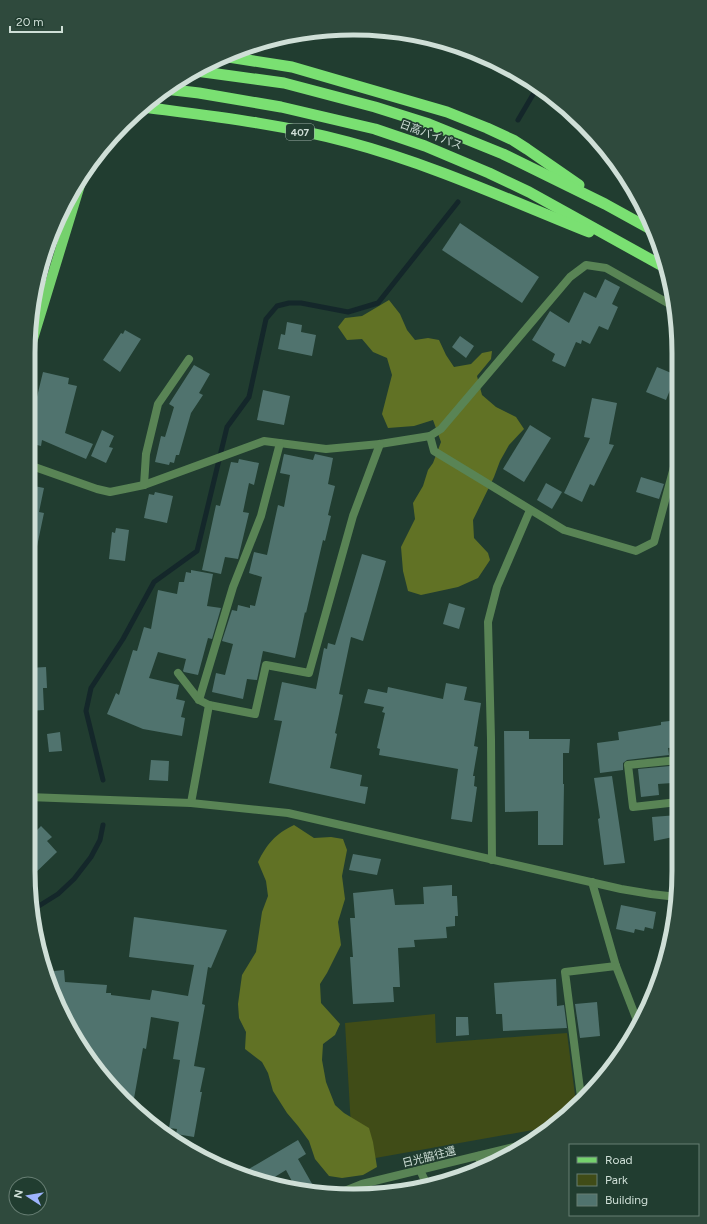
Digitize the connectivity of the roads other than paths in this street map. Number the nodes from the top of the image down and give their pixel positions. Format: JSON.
{"nodes":[{"id":1,"x":235,"y":58,"type":"edge"},
{"id":2,"x":205,"y":72,"type":"edge"},
{"id":3,"x":175,"y":90,"type":"edge"},
{"id":4,"x":150,"y":109,"type":"edge"},
{"id":5,"x":605,"y":204,"type":"junction"},
{"id":6,"x":67,"y":214,"type":"edge"},
{"id":7,"x":645,"y":226,"type":"edge"},
{"id":8,"x":630,"y":248,"type":"junction"},
{"id":9,"x":659,"y":264,"type":"edge"},
{"id":10,"x":668,"y":303,"type":"edge"},
{"id":11,"x":37,"y":324,"type":"edge"},
{"id":12,"x":189,"y":359,"type":"dead end"},
{"id":13,"x":430,"y":436,"type":"junction"},
{"id":14,"x":280,"y":443,"type":"junction"},
{"id":15,"x":380,"y":444,"type":"junction"},
{"id":16,"x":35,"y":467,"type":"edge"},
{"id":17,"x":672,"y":474,"type":"edge"},
{"id":18,"x":144,"y":485,"type":"junction"},
{"id":19,"x":530,"y":510,"type":"junction"},
{"id":20,"x":178,"y":673,"type":"dead end"},
{"id":21,"x":199,"y":700,"type":"junction"},
{"id":22,"x":209,"y":705,"type":"junction"},
{"id":23,"x":672,"y":761,"type":"edge"},
{"id":24,"x":35,"y":797,"type":"edge"},
{"id":25,"x":191,"y":803,"type":"junction"},
{"id":26,"x":672,"y":803,"type":"edge"},
{"id":27,"x":492,"y":860,"type":"junction"},
{"id":28,"x":592,"y":882,"type":"junction"},
{"id":29,"x":671,"y":896,"type":"edge"},
{"id":30,"x":616,"y":966,"type":"junction"},
{"id":31,"x":636,"y":1018,"type":"edge"},
{"id":32,"x":581,"y":1094,"type":"edge"},
{"id":33,"x":508,"y":1148,"type":"edge"},
{"id":34,"x":478,"y":1156,"type":"junction"},
{"id":35,"x":481,"y":1162,"type":"edge"},
{"id":36,"x":420,"y":1170,"type":"junction"},
{"id":37,"x":425,"y":1181,"type":"edge"},
{"id":38,"x":350,"y":1189,"type":"edge"}],
"edges":[{"from":1,"to":5,"type":"highway"},
{"from":2,"to":5,"type":"highway","name":"日高バイパス"},
{"from":3,"to":8,"type":"highway","name":"日高バイパス","number":"407"},
{"from":4,"to":8,"type":"highway","number":"407"},
{"from":5,"to":7,"type":"highway","name":"日高バイパス"},
{"from":6,"to":11,"type":"main road"},
{"from":8,"to":9,"type":"highway","name":"日高バイパス","number":"407"},
{"from":10,"to":13,"type":"street"},
{"from":12,"to":18,"type":"street"},
{"from":13,"to":15,"type":"street"},
{"from":13,"to":19,"type":"street"},
{"from":14,"to":15,"type":"street"},
{"from":14,"to":18,"type":"street"},
{"from":14,"to":21,"type":"street"},
{"from":15,"to":22,"type":"street"},
{"from":16,"to":18,"type":"street"},
{"from":17,"to":19,"type":"street"},
{"from":19,"to":27,"type":"street"},
{"from":20,"to":21,"type":"street"},
{"from":21,"to":22,"type":"street"},
{"from":22,"to":25,"type":"street"},
{"from":23,"to":26,"type":"street"},
{"from":24,"to":25,"type":"street"},
{"from":25,"to":27,"type":"street"},
{"from":27,"to":28,"type":"street"},
{"from":28,"to":29,"type":"street"},
{"from":28,"to":30,"type":"street"},
{"from":30,"to":31,"type":"street"},
{"from":30,"to":32,"type":"street"},
{"from":33,"to":34,"type":"street","name":"日光脇往還"},
{"from":34,"to":35,"type":"street"},
{"from":34,"to":36,"type":"street","name":"日光脇往還"},
{"from":36,"to":37,"type":"street"},
{"from":36,"to":38,"type":"street","name":"日光脇往還"}]}
